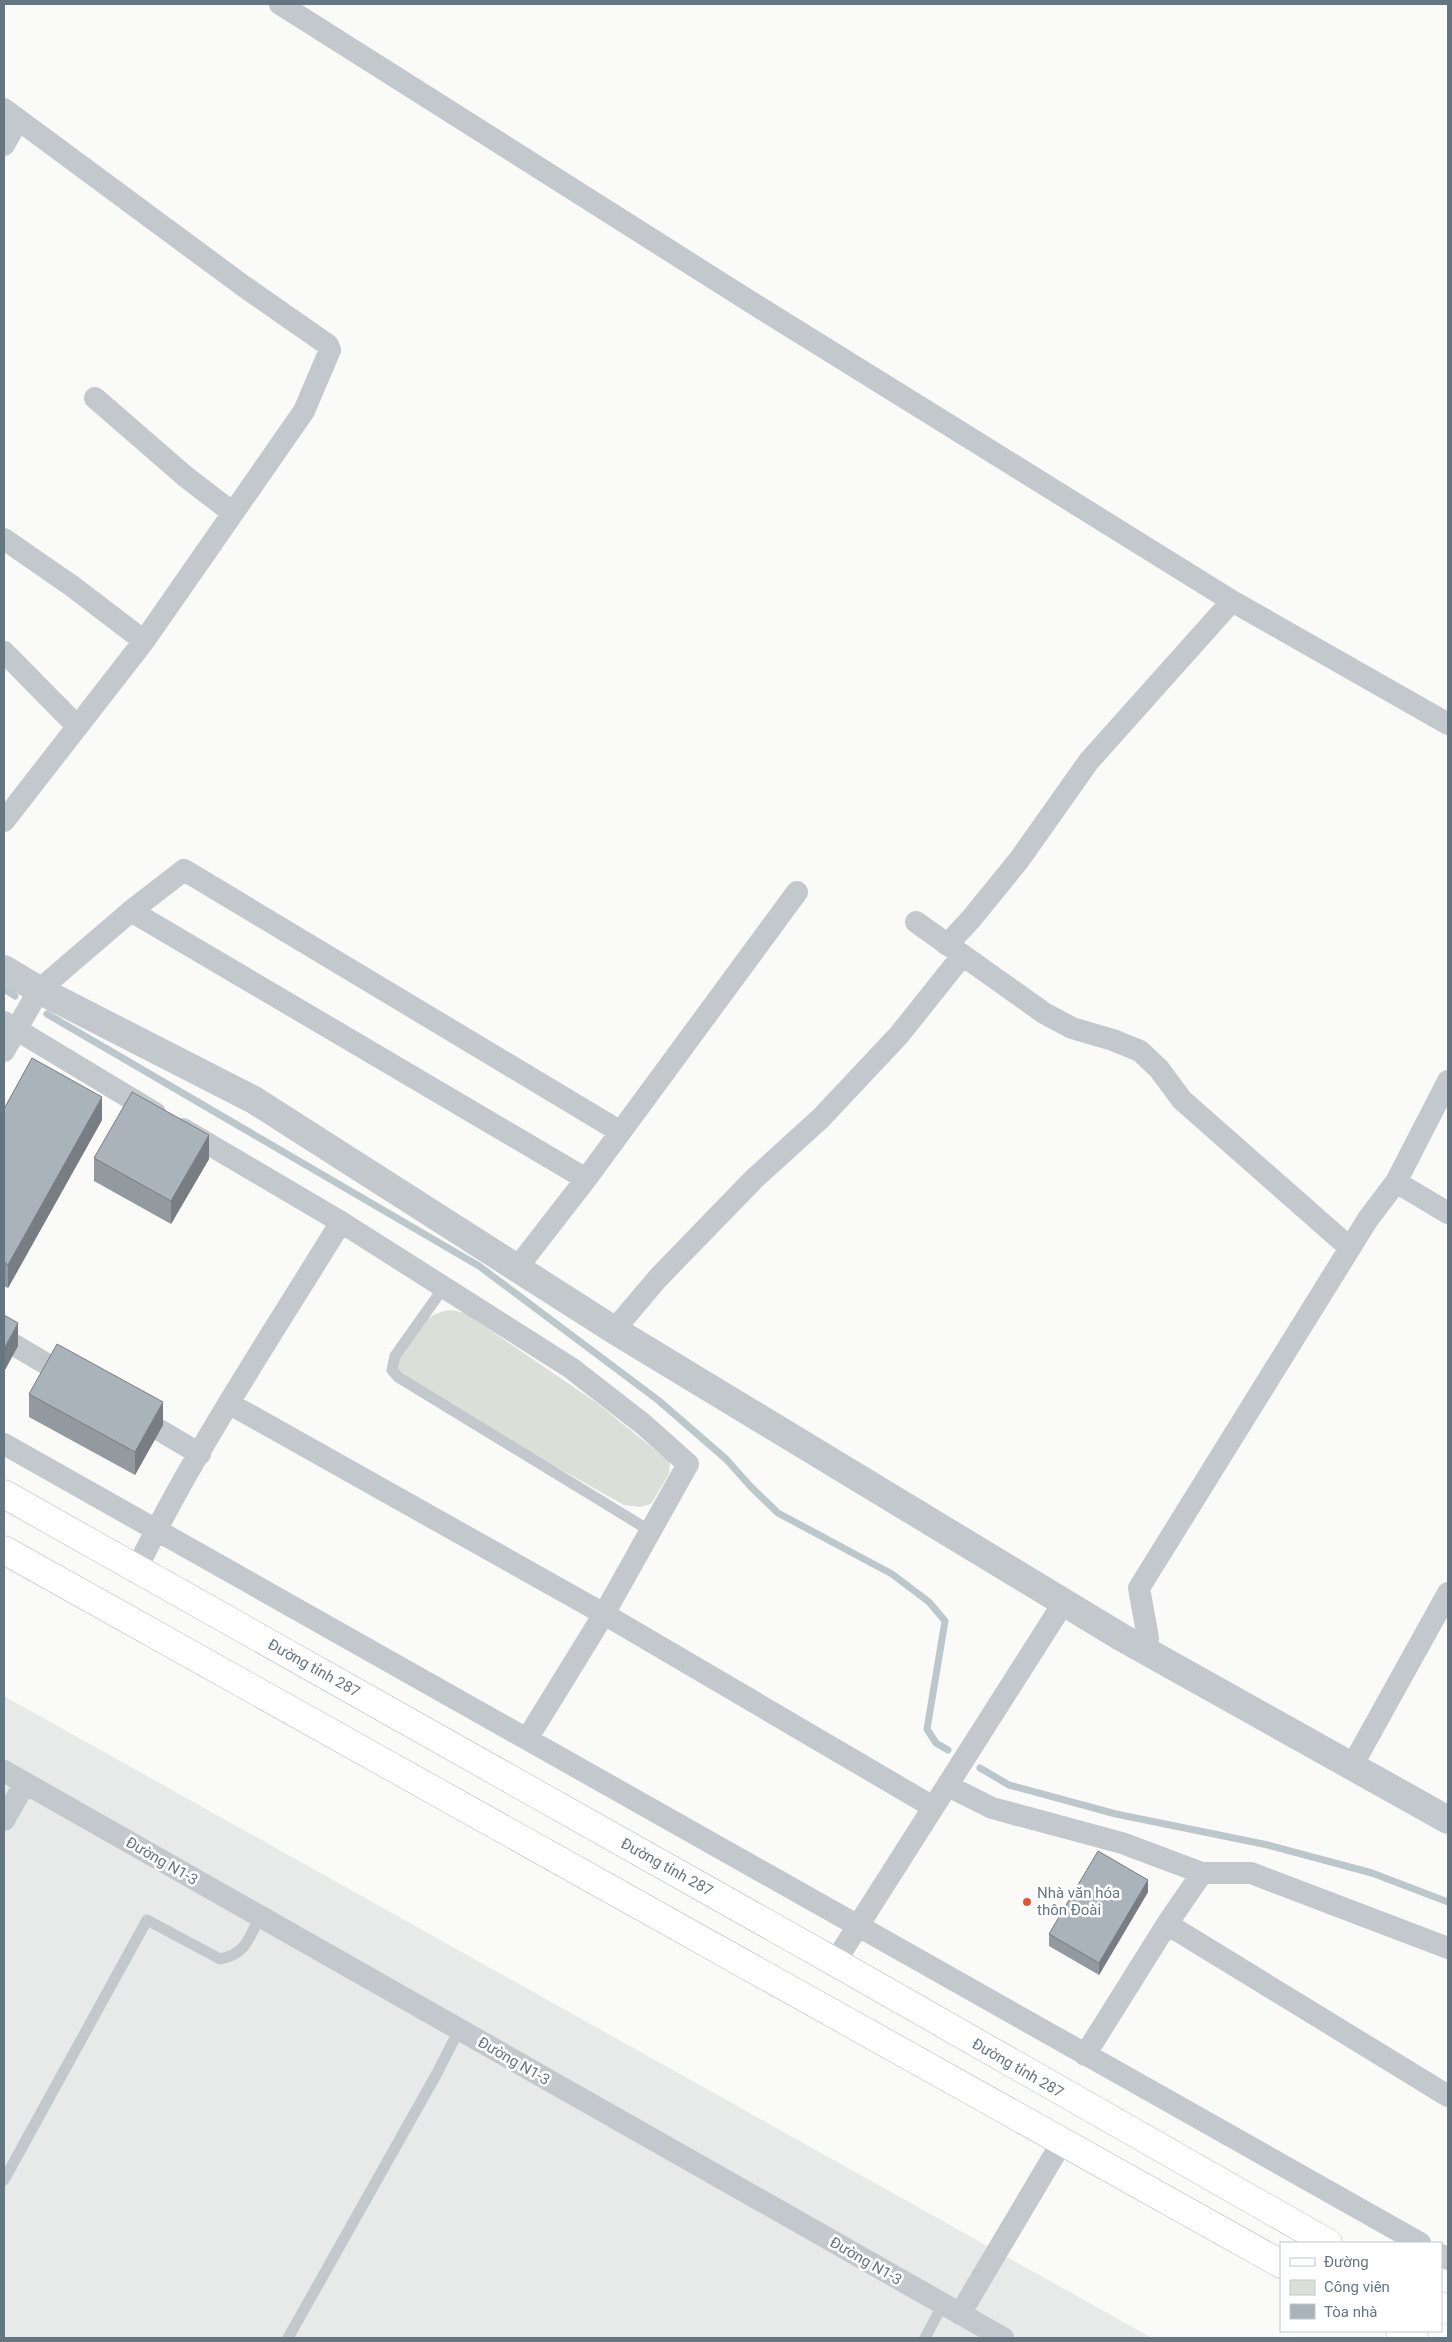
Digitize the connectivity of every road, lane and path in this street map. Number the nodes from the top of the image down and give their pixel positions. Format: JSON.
{"nodes":[{"id":1,"x":280,"y":4,"type":"edge"},
{"id":2,"x":11,"y":114,"type":"edge"},
{"id":3,"x":4,"y":145,"type":"edge"},
{"id":4,"x":95,"y":398,"type":"dead end"},
{"id":5,"x":233,"y":514,"type":"junction"},
{"id":6,"x":4,"y":539,"type":"edge"},
{"id":7,"x":1232,"y":601,"type":"junction"},
{"id":8,"x":144,"y":641,"type":"junction"},
{"id":9,"x":4,"y":652,"type":"edge"},
{"id":10,"x":1448,"y":724,"type":"edge"},
{"id":11,"x":77,"y":726,"type":"junction"},
{"id":12,"x":4,"y":821,"type":"edge"},
{"id":13,"x":797,"y":892,"type":"dead end"},
{"id":14,"x":131,"y":911,"type":"junction"},
{"id":15,"x":916,"y":922,"type":"dead end"},
{"id":16,"x":955,"y":951,"type":"junction"},
{"id":17,"x":4,"y":969,"type":"edge"},
{"id":18,"x":39,"y":990,"type":"junction"},
{"id":19,"x":11,"y":1026,"type":"edge"},
{"id":20,"x":4,"y":1051,"type":"edge"},
{"id":21,"x":1448,"y":1081,"type":"edge"},
{"id":22,"x":619,"y":1132,"type":"junction"},
{"id":23,"x":586,"y":1179,"type":"junction"},
{"id":24,"x":1396,"y":1182,"type":"junction"},
{"id":25,"x":1448,"y":1214,"type":"edge"},
{"id":26,"x":341,"y":1222,"type":"junction"},
{"id":27,"x":1350,"y":1248,"type":"junction"},
{"id":28,"x":517,"y":1268,"type":"junction"},
{"id":29,"x":444,"y":1287,"type":"junction"},
{"id":30,"x":614,"y":1330,"type":"junction"},
{"id":31,"x":4,"y":1339,"type":"edge"},
{"id":32,"x":89,"y":1389,"type":"edge"},
{"id":33,"x":115,"y":1404,"type":"edge"},
{"id":34,"x":230,"y":1404,"type":"junction"},
{"id":35,"x":4,"y":1444,"type":"edge"},
{"id":36,"x":200,"y":1454,"type":"junction"},
{"id":37,"x":4,"y":1494,"type":"edge"},
{"id":38,"x":156,"y":1529,"type":"junction"},
{"id":39,"x":652,"y":1532,"type":"junction"},
{"id":40,"x":4,"y":1550,"type":"edge"},
{"id":41,"x":136,"y":1568,"type":"junction"},
{"id":42,"x":1448,"y":1593,"type":"edge"},
{"id":43,"x":1064,"y":1602,"type":"junction"},
{"id":44,"x":604,"y":1614,"type":"junction"},
{"id":45,"x":1145,"y":1649,"type":"junction"},
{"id":46,"x":527,"y":1739,"type":"junction"},
{"id":47,"x":1352,"y":1766,"type":"junction"},
{"id":48,"x":4,"y":1771,"type":"edge"},
{"id":49,"x":25,"y":1783,"type":"junction"},
{"id":50,"x":948,"y":1786,"type":"junction"},
{"id":51,"x":933,"y":1807,"type":"junction"},
{"id":52,"x":4,"y":1820,"type":"edge"},
{"id":53,"x":1448,"y":1820,"type":"edge"},
{"id":54,"x":1202,"y":1873,"type":"junction"},
{"id":55,"x":260,"y":1916,"type":"junction"},
{"id":56,"x":1167,"y":1924,"type":"junction"},
{"id":57,"x":858,"y":1926,"type":"junction"},
{"id":58,"x":1448,"y":1948,"type":"edge"},
{"id":59,"x":835,"y":1962,"type":"junction"},
{"id":60,"x":459,"y":2030,"type":"junction"},
{"id":61,"x":1085,"y":2055,"type":"junction"},
{"id":62,"x":1448,"y":2096,"type":"edge"},
{"id":63,"x":1062,"y":2142,"type":"junction"},
{"id":64,"x":4,"y":2180,"type":"edge"},
{"id":65,"x":1326,"y":2242,"type":"edge"},
{"id":66,"x":1418,"y":2242,"type":"edge"},
{"id":67,"x":1280,"y":2263,"type":"edge"},
{"id":68,"x":951,"y":2309,"type":"junction"},
{"id":69,"x":1402,"y":2332,"type":"edge"},
{"id":70,"x":288,"y":2338,"type":"edge"},
{"id":71,"x":924,"y":2338,"type":"edge"},
{"id":72,"x":1003,"y":2338,"type":"edge"},
{"id":73,"x":1414,"y":2338,"type":"edge"}],
"edges":[{"from":1,"to":7,"type":"street"},
{"from":2,"to":3,"type":"street"},
{"from":2,"to":5,"type":"street"},
{"from":4,"to":5,"type":"street"},
{"from":5,"to":8,"type":"street"},
{"from":6,"to":8,"type":"street"},
{"from":7,"to":10,"type":"street"},
{"from":7,"to":16,"type":"street"},
{"from":8,"to":11,"type":"street"},
{"from":9,"to":11,"type":"street"},
{"from":11,"to":12,"type":"street"},
{"from":13,"to":22,"type":"street"},
{"from":14,"to":18,"type":"street"},
{"from":14,"to":22,"type":"street"},
{"from":14,"to":23,"type":"street"},
{"from":15,"to":16,"type":"street"},
{"from":16,"to":27,"type":"street"},
{"from":16,"to":30,"type":"street"},
{"from":17,"to":18,"type":"street"},
{"from":18,"to":19,"type":"street"},
{"from":18,"to":28,"type":"street"},
{"from":19,"to":20,"type":"street"},
{"from":19,"to":26,"type":"street"},
{"from":21,"to":24,"type":"street"},
{"from":22,"to":23,"type":"street"},
{"from":23,"to":28,"type":"street"},
{"from":24,"to":25,"type":"street"},
{"from":24,"to":27,"type":"street"},
{"from":26,"to":29,"type":"street"},
{"from":26,"to":34,"type":"street"},
{"from":27,"to":45,"type":"street"},
{"from":28,"to":30,"type":"street"},
{"from":29,"to":39,"type":"street"},
{"from":29,"to":39,"type":"lane"},
{"from":30,"to":43,"type":"street"},
{"from":31,"to":32,"type":"street"},
{"from":33,"to":36,"type":"street"},
{"from":34,"to":36,"type":"street"},
{"from":34,"to":44,"type":"street"},
{"from":35,"to":38,"type":"street"},
{"from":36,"to":38,"type":"street"},
{"from":37,"to":41,"type":"main road","name":"Đường tỉnh 287"},
{"from":38,"to":41,"type":"street"},
{"from":38,"to":46,"type":"street"},
{"from":39,"to":44,"type":"street"},
{"from":40,"to":63,"type":"main road"},
{"from":41,"to":59,"type":"main road","name":"Đường tỉnh 287"},
{"from":42,"to":47,"type":"street"},
{"from":43,"to":45,"type":"street"},
{"from":43,"to":50,"type":"street"},
{"from":44,"to":46,"type":"street"},
{"from":44,"to":51,"type":"street"},
{"from":45,"to":47,"type":"street"},
{"from":46,"to":57,"type":"street"},
{"from":47,"to":53,"type":"street"},
{"from":48,"to":49,"type":"street","name":"Đường N1-3"},
{"from":49,"to":52,"type":"street"},
{"from":49,"to":55,"type":"street","name":"Đường N1-3"},
{"from":50,"to":51,"type":"street"},
{"from":50,"to":54,"type":"street"},
{"from":51,"to":57,"type":"street"},
{"from":54,"to":56,"type":"street"},
{"from":54,"to":58,"type":"street"},
{"from":55,"to":60,"type":"street","name":"Đường N1-3"},
{"from":55,"to":64,"type":"lane"},
{"from":56,"to":61,"type":"street"},
{"from":56,"to":62,"type":"street"},
{"from":57,"to":59,"type":"street"},
{"from":57,"to":61,"type":"street"},
{"from":59,"to":65,"type":"main road","name":"Đường tỉnh 287"},
{"from":60,"to":68,"type":"street","name":"Đường N1-3"},
{"from":60,"to":70,"type":"lane"},
{"from":61,"to":66,"type":"street"},
{"from":63,"to":67,"type":"main road"},
{"from":63,"to":68,"type":"street"},
{"from":68,"to":71,"type":"lane"},
{"from":68,"to":72,"type":"street","name":"Đường N1-3"},
{"from":69,"to":73,"type":"main road"}]}
